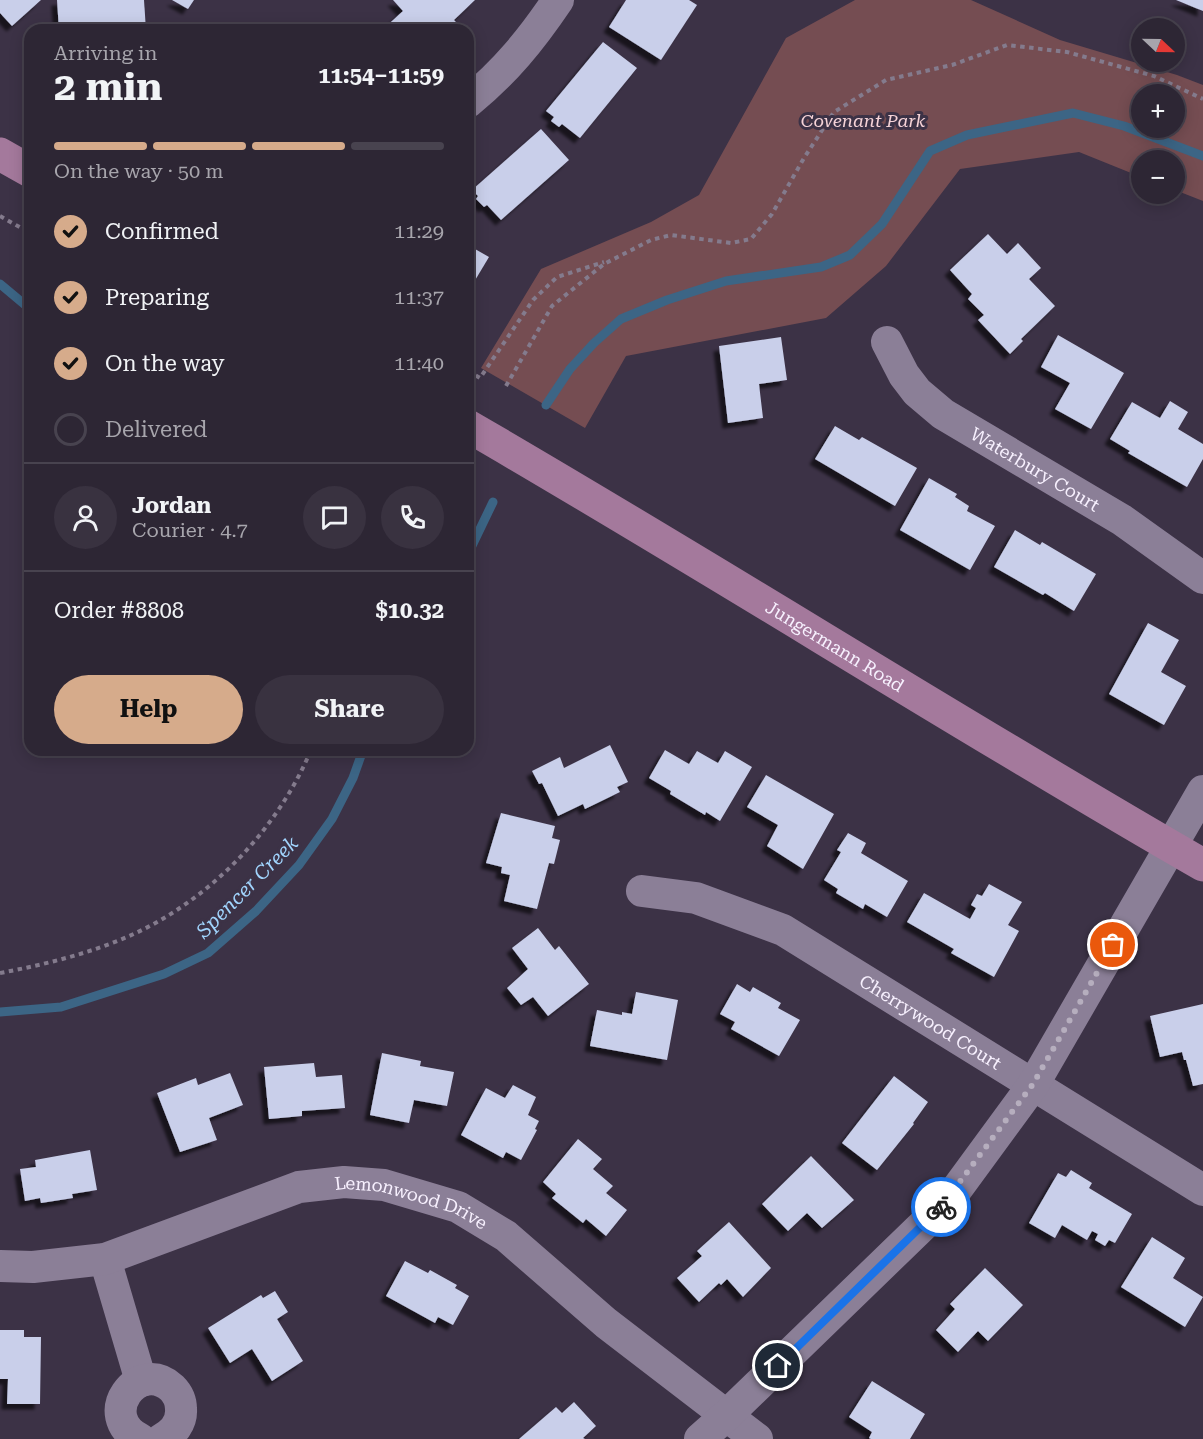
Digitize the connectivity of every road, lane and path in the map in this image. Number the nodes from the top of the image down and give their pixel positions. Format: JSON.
{"nodes":[{"id":1,"x":558,"y":0,"type":"edge"},
{"id":2,"x":474,"y":97,"type":"edge"},
{"id":3,"x":1203,"y":99,"type":"edge"},
{"id":4,"x":0,"y":154,"type":"edge"},
{"id":5,"x":24,"y":168,"type":"edge"},
{"id":6,"x":0,"y":216,"type":"edge"},
{"id":7,"x":24,"y":230,"type":"edge"},
{"id":8,"x":614,"y":260,"type":"junction"},
{"id":9,"x":887,"y":342,"type":"dead end"},
{"id":10,"x":474,"y":374,"type":"edge"},
{"id":11,"x":506,"y":386,"type":"dead end"},
{"id":12,"x":474,"y":429,"type":"edge"},
{"id":13,"x":1203,"y":579,"type":"edge"},
{"id":14,"x":309,"y":756,"type":"edge"},
{"id":15,"x":1203,"y":791,"type":"edge"},
{"id":16,"x":1170,"y":846,"type":"junction"},
{"id":17,"x":1203,"y":865,"type":"edge"},
{"id":18,"x":642,"y":891,"type":"dead end"},
{"id":19,"x":0,"y":973,"type":"edge"},
{"id":20,"x":1033,"y":1084,"type":"junction"},
{"id":21,"x":1203,"y":1190,"type":"edge"},
{"id":22,"x":105,"y":1259,"type":"junction"},
{"id":23,"x":0,"y":1266,"type":"edge"},
{"id":24,"x":141,"y":1382,"type":"junction"},
{"id":25,"x":727,"y":1415,"type":"junction"},
{"id":26,"x":140,"y":1439,"type":"edge"},
{"id":27,"x":162,"y":1439,"type":"edge"},
{"id":28,"x":700,"y":1439,"type":"edge"},
{"id":29,"x":757,"y":1439,"type":"edge"}],
"edges":[{"from":1,"to":2,"type":"street"},
{"from":3,"to":8,"type":"path"},
{"from":4,"to":5,"type":"main road"},
{"from":6,"to":7,"type":"path"},
{"from":8,"to":10,"type":"path"},
{"from":8,"to":11,"type":"path"},
{"from":9,"to":13,"type":"street","name":"Waterbury Court"},
{"from":12,"to":16,"type":"main road","name":"Jungermann Road"},
{"from":14,"to":19,"type":"path"},
{"from":15,"to":16,"type":"street"},
{"from":16,"to":17,"type":"main road","name":"Jungermann Road"},
{"from":16,"to":20,"type":"street"},
{"from":18,"to":20,"type":"street","name":"Cherrywood Court"},
{"from":20,"to":21,"type":"street","name":"Cherrywood Court"},
{"from":20,"to":25,"type":"street"},
{"from":22,"to":23,"type":"street","name":"Lemonwood Drive"},
{"from":22,"to":24,"type":"street"},
{"from":22,"to":25,"type":"street","name":"Lemonwood Drive"},
{"from":24,"to":26,"type":"street"},
{"from":24,"to":27,"type":"street"},
{"from":25,"to":28,"type":"street"},
{"from":25,"to":29,"type":"street","name":"Lemonwood Drive"}]}
